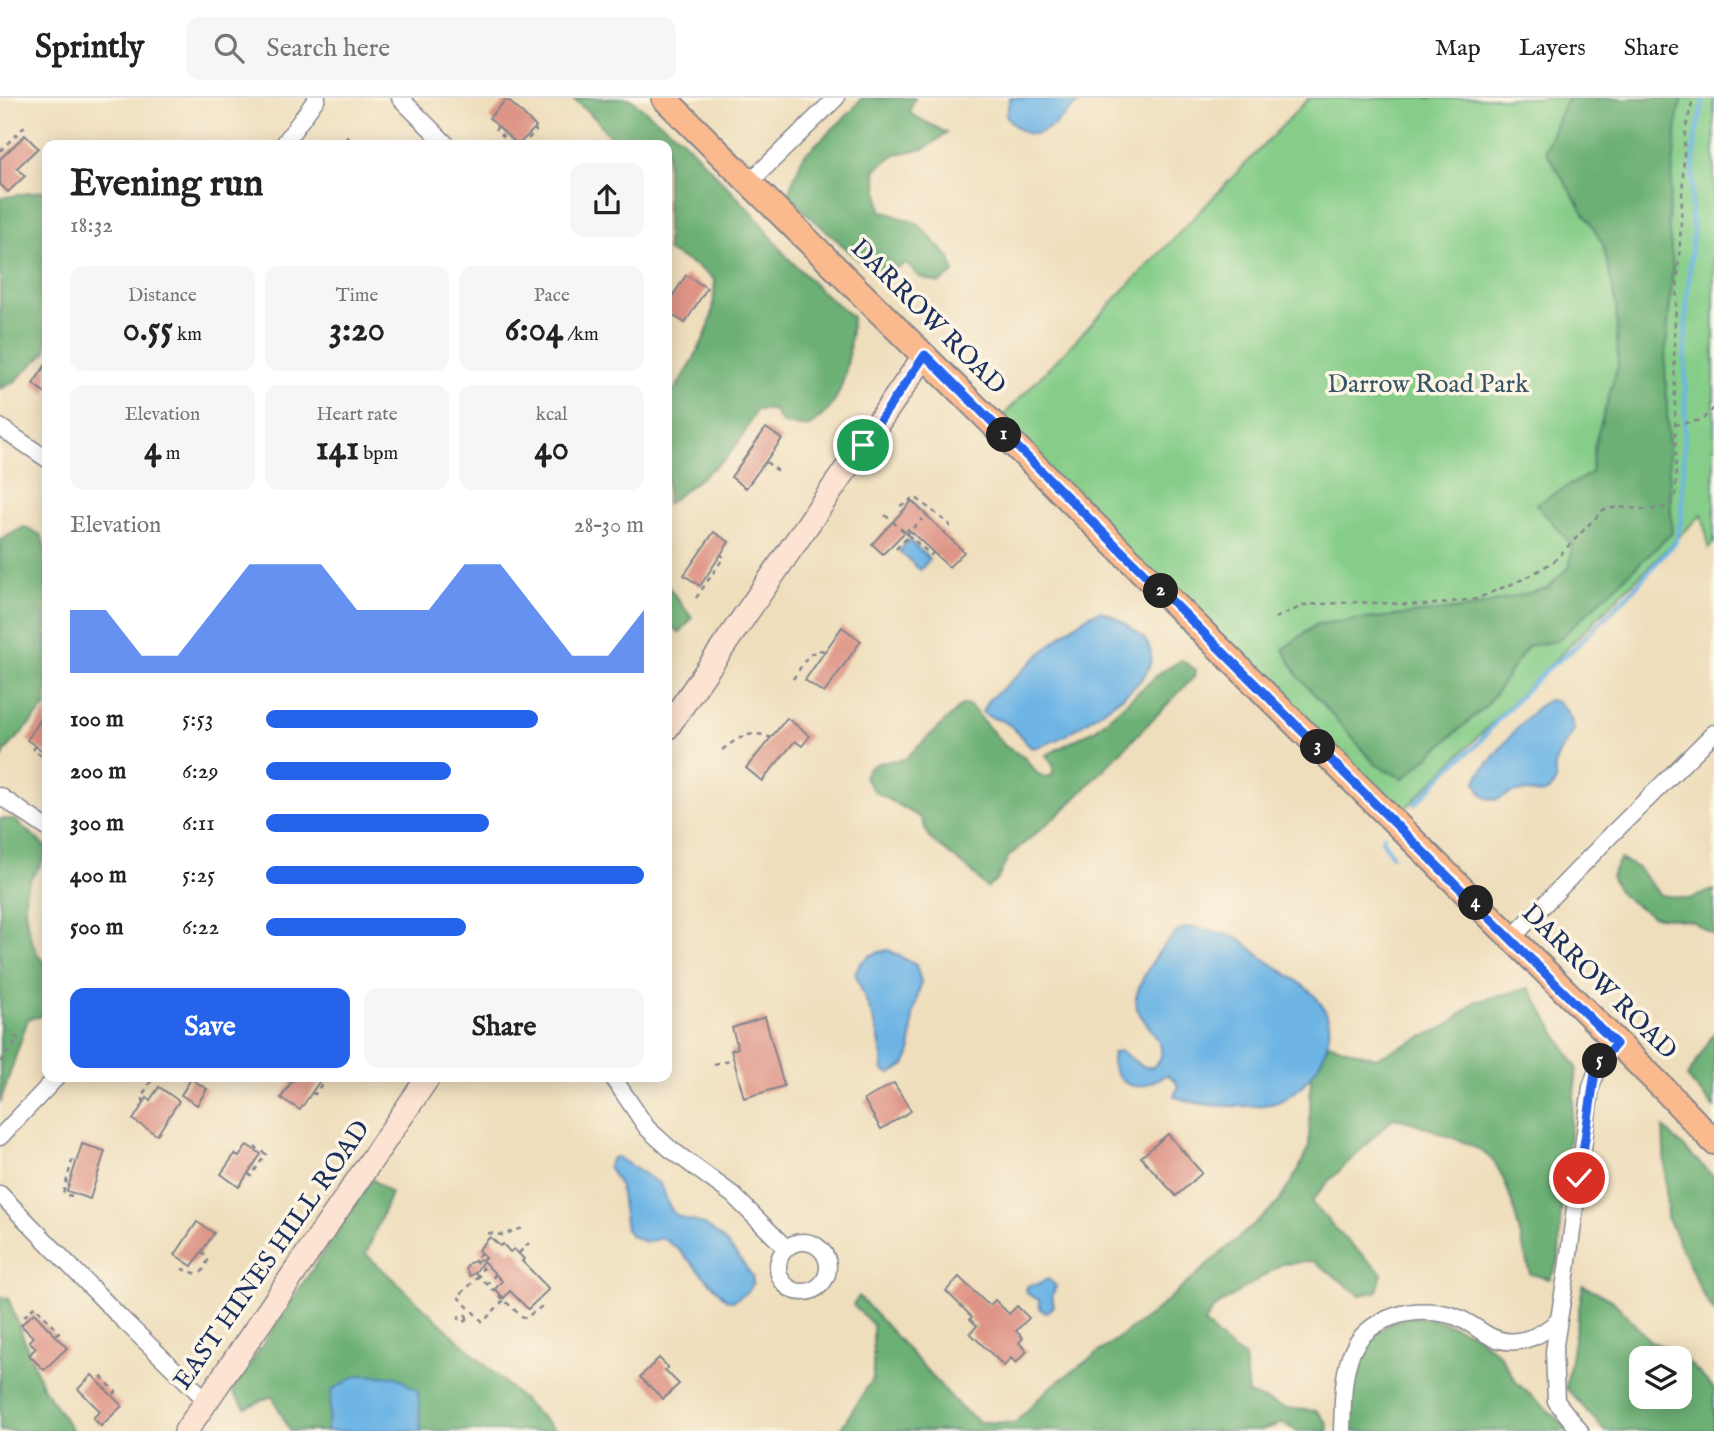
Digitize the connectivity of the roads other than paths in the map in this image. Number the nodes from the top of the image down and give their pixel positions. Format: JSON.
{"nodes":[{"id":1,"x":317,"y":98,"type":"edge"},
{"id":2,"x":400,"y":98,"type":"edge"},
{"id":3,"x":664,"y":98,"type":"edge"},
{"id":4,"x":836,"y":98,"type":"edge"},
{"id":5,"x":287,"y":140,"type":"edge"},
{"id":6,"x":442,"y":140,"type":"edge"},
{"id":7,"x":749,"y":183,"type":"junction"},
{"id":8,"x":925,"y":355,"type":"junction"},
{"id":9,"x":0,"y":427,"type":"edge"},
{"id":10,"x":42,"y":456,"type":"edge"},
{"id":11,"x":672,"y":721,"type":"edge"},
{"id":12,"x":1714,"y":733,"type":"edge"},
{"id":13,"x":0,"y":796,"type":"edge"},
{"id":14,"x":42,"y":825,"type":"edge"},
{"id":15,"x":1512,"y":938,"type":"junction"},
{"id":16,"x":1616,"y":1044,"type":"junction"},
{"id":17,"x":52,"y":1082,"type":"edge"},
{"id":18,"x":425,"y":1082,"type":"edge"},
{"id":19,"x":616,"y":1082,"type":"edge"},
{"id":20,"x":0,"y":1137,"type":"edge"},
{"id":21,"x":1714,"y":1142,"type":"edge"},
{"id":22,"x":0,"y":1194,"type":"edge"},
{"id":23,"x":786,"y":1248,"type":"dead end"},
{"id":24,"x":1559,"y":1320,"type":"junction"},
{"id":25,"x":206,"y":1400,"type":"junction"},
{"id":26,"x":186,"y":1431,"type":"edge"},
{"id":27,"x":1342,"y":1431,"type":"edge"},
{"id":28,"x":1580,"y":1431,"type":"edge"}],
"edges":[{"from":1,"to":5,"type":"street"},
{"from":2,"to":6,"type":"street"},
{"from":3,"to":7,"type":"main road","name":"DARROW ROAD"},
{"from":4,"to":7,"type":"street"},
{"from":7,"to":8,"type":"main road","name":"DARROW ROAD"},
{"from":8,"to":11,"type":"street"},
{"from":8,"to":15,"type":"main road","name":"DARROW ROAD"},
{"from":9,"to":10,"type":"street"},
{"from":12,"to":15,"type":"street"},
{"from":13,"to":14,"type":"street"},
{"from":15,"to":16,"type":"main road","name":"DARROW ROAD"},
{"from":16,"to":21,"type":"main road","name":"DARROW ROAD"},
{"from":16,"to":24,"type":"street"},
{"from":17,"to":20,"type":"street"},
{"from":18,"to":25,"type":"street","name":"EAST HINES HILL ROAD"},
{"from":19,"to":23,"type":"street"},
{"from":22,"to":25,"type":"street"},
{"from":24,"to":27,"type":"street"},
{"from":24,"to":28,"type":"street"},
{"from":25,"to":26,"type":"street","name":"EAST HINES HILL ROAD"}]}
